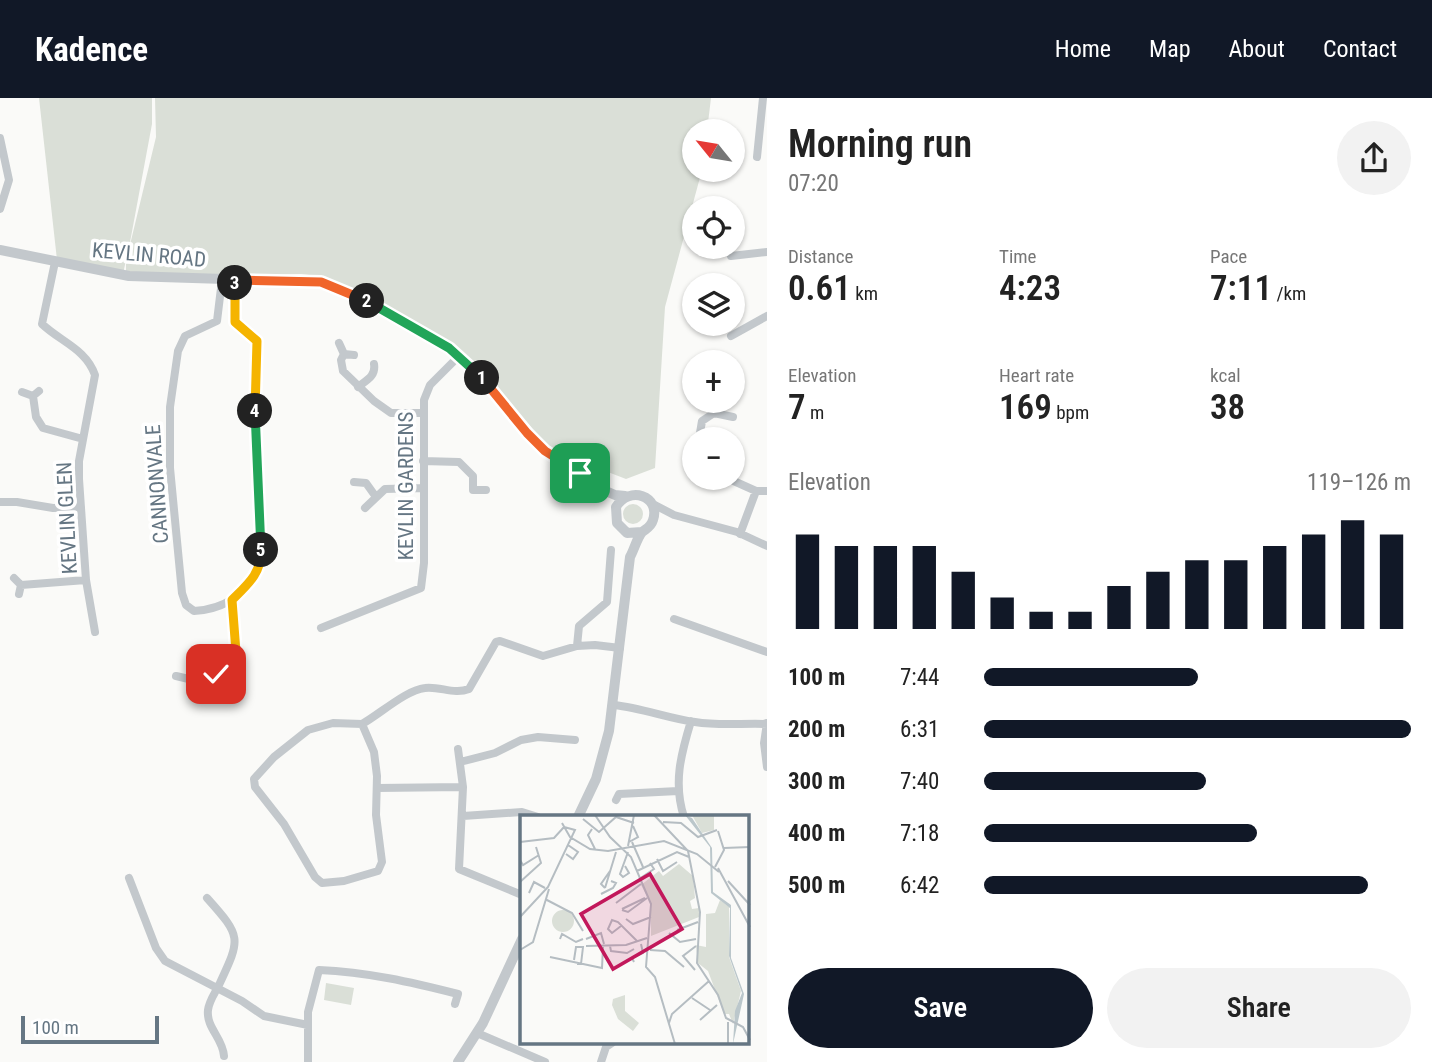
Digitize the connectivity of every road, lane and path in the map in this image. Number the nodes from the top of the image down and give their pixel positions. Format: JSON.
{"nodes":[{"id":1,"x":763,"y":98,"type":"edge"},
{"id":2,"x":0,"y":138,"type":"edge"},
{"id":3,"x":757,"y":157,"type":"dead end"},
{"id":4,"x":0,"y":209,"type":"edge"},
{"id":5,"x":0,"y":250,"type":"edge"},
{"id":6,"x":767,"y":252,"type":"edge"},
{"id":7,"x":745,"y":254,"type":"edge"},
{"id":8,"x":55,"y":262,"type":"junction"},
{"id":9,"x":222,"y":280,"type":"junction"},
{"id":10,"x":235,"y":280,"type":"junction"},
{"id":11,"x":767,"y":316,"type":"edge"},
{"id":12,"x":745,"y":328,"type":"edge"},
{"id":13,"x":339,"y":343,"type":"dead end"},
{"id":14,"x":344,"y":354,"type":"junction"},
{"id":15,"x":354,"y":355,"type":"dead end"},
{"id":16,"x":458,"y":356,"type":"junction"},
{"id":17,"x":374,"y":364,"type":"dead end"},
{"id":18,"x":358,"y":387,"type":"junction"},
{"id":19,"x":22,"y":392,"type":"dead end"},
{"id":20,"x":422,"y":413,"type":"junction"},
{"id":21,"x":733,"y":417,"type":"dead end"},
{"id":22,"x":701,"y":427,"type":"edge"},
{"id":23,"x":83,"y":439,"type":"junction"},
{"id":24,"x":423,"y":461,"type":"junction"},
{"id":25,"x":354,"y":482,"type":"dead end"},
{"id":26,"x":745,"y":486,"type":"edge"},
{"id":27,"x":423,"y":488,"type":"junction"},
{"id":28,"x":601,"y":489,"type":"junction"},
{"id":29,"x":486,"y":491,"type":"dead end"},
{"id":30,"x":756,"y":491,"type":"junction"},
{"id":31,"x":767,"y":491,"type":"edge"},
{"id":32,"x":625,"y":496,"type":"junction"},
{"id":33,"x":376,"y":497,"type":"junction"},
{"id":34,"x":0,"y":502,"type":"edge"},
{"id":35,"x":651,"y":503,"type":"junction"},
{"id":36,"x":81,"y":507,"type":"junction"},
{"id":37,"x":365,"y":508,"type":"dead end"},
{"id":38,"x":615,"y":512,"type":"junction"},
{"id":39,"x":674,"y":515,"type":"junction"},
{"id":40,"x":654,"y":519,"type":"junction"},
{"id":41,"x":623,"y":530,"type":"junction"},
{"id":42,"x":642,"y":532,"type":"junction"},
{"id":43,"x":740,"y":534,"type":"junction"},
{"id":44,"x":767,"y":546,"type":"edge"},
{"id":45,"x":611,"y":550,"type":"dead end"},
{"id":46,"x":631,"y":557,"type":"junction"},
{"id":47,"x":14,"y":578,"type":"dead end"},
{"id":48,"x":86,"y":580,"type":"junction"},
{"id":49,"x":232,"y":600,"type":"junction"},
{"id":50,"x":674,"y":619,"type":"dead end"},
{"id":51,"x":321,"y":628,"type":"dead end"},
{"id":52,"x":95,"y":632,"type":"dead end"},
{"id":53,"x":577,"y":646,"type":"junction"},
{"id":54,"x":620,"y":648,"type":"junction"},
{"id":55,"x":767,"y":652,"type":"edge"},
{"id":56,"x":176,"y":676,"type":"dead end"},
{"id":57,"x":614,"y":705,"type":"junction"},
{"id":58,"x":691,"y":721,"type":"junction"},
{"id":59,"x":362,"y":724,"type":"junction"},
{"id":60,"x":767,"y":724,"type":"edge"},
{"id":61,"x":575,"y":740,"type":"dead end"},
{"id":62,"x":458,"y":749,"type":"dead end"},
{"id":63,"x":460,"y":762,"type":"junction"},
{"id":64,"x":767,"y":767,"type":"edge"},
{"id":65,"x":463,"y":787,"type":"junction"},
{"id":66,"x":377,"y":788,"type":"junction"},
{"id":67,"x":678,"y":791,"type":"junction"},
{"id":68,"x":616,"y":800,"type":"dead end"},
{"id":69,"x":531,"y":815,"type":"edge"},
{"id":70,"x":579,"y":815,"type":"edge"},
{"id":71,"x":684,"y":815,"type":"edge"},
{"id":72,"x":463,"y":816,"type":"junction"},
{"id":73,"x":129,"y":878,"type":"dead end"},
{"id":74,"x":520,"y":894,"type":"edge"},
{"id":75,"x":207,"y":898,"type":"dead end"},
{"id":76,"x":518,"y":957,"type":"edge"},
{"id":77,"x":218,"y":989,"type":"junction"},
{"id":78,"x":455,"y":1004,"type":"dead end"},
{"id":79,"x":308,"y":1025,"type":"junction"},
{"id":80,"x":477,"y":1033,"type":"junction"},
{"id":81,"x":610,"y":1044,"type":"edge"},
{"id":82,"x":224,"y":1056,"type":"dead end"},
{"id":83,"x":308,"y":1062,"type":"edge"},
{"id":84,"x":458,"y":1062,"type":"edge"},
{"id":85,"x":545,"y":1062,"type":"edge"},
{"id":86,"x":601,"y":1062,"type":"edge"}],
"edges":[{"from":1,"to":3,"type":"street"},
{"from":2,"to":4,"type":"street"},
{"from":5,"to":8,"type":"street","name":"KEVLIN ROAD"},
{"from":6,"to":7,"type":"street"},
{"from":8,"to":9,"type":"street","name":"KEVLIN ROAD"},
{"from":8,"to":23,"type":"street","name":"KEVLIN GLEN"},
{"from":9,"to":10,"type":"street","name":"KEVLIN ROAD"},
{"from":9,"to":49,"type":"street","name":"CANNONVALE"},
{"from":10,"to":16,"type":"street","name":"KEVLIN ROAD"},
{"from":10,"to":49,"type":"street"},
{"from":11,"to":12,"type":"street"},
{"from":13,"to":14,"type":"street"},
{"from":14,"to":15,"type":"street"},
{"from":14,"to":18,"type":"street"},
{"from":16,"to":20,"type":"street","name":"KEVLIN GARDENS"},
{"from":16,"to":28,"type":"street","name":"KEVLIN ROAD"},
{"from":17,"to":18,"type":"street"},
{"from":18,"to":20,"type":"street"},
{"from":19,"to":23,"type":"street"},
{"from":20,"to":24,"type":"street","name":"KEVLIN GARDENS"},
{"from":21,"to":22,"type":"street"},
{"from":23,"to":36,"type":"street","name":"KEVLIN GLEN"},
{"from":24,"to":27,"type":"street","name":"KEVLIN GARDENS"},
{"from":24,"to":29,"type":"street"},
{"from":25,"to":33,"type":"street"},
{"from":26,"to":30,"type":"street"},
{"from":27,"to":33,"type":"street"},
{"from":27,"to":51,"type":"street","name":"KEVLIN GARDENS"},
{"from":28,"to":32,"type":"street","name":"KEVLIN ROAD"},
{"from":28,"to":38,"type":"street","name":"KEVLIN ROAD"},
{"from":30,"to":31,"type":"street"},
{"from":30,"to":43,"type":"street"},
{"from":32,"to":35,"type":"street"},
{"from":32,"to":38,"type":"street"},
{"from":33,"to":37,"type":"street"},
{"from":34,"to":36,"type":"street"},
{"from":35,"to":39,"type":"street"},
{"from":35,"to":40,"type":"street"},
{"from":36,"to":48,"type":"street","name":"KEVLIN GLEN"},
{"from":38,"to":41,"type":"street"},
{"from":39,"to":40,"type":"street"},
{"from":39,"to":43,"type":"street"},
{"from":40,"to":42,"type":"street"},
{"from":41,"to":42,"type":"street"},
{"from":41,"to":46,"type":"street"},
{"from":42,"to":46,"type":"street"},
{"from":43,"to":44,"type":"street"},
{"from":45,"to":53,"type":"street"},
{"from":46,"to":54,"type":"street"},
{"from":47,"to":48,"type":"street"},
{"from":48,"to":52,"type":"street","name":"KEVLIN GLEN"},
{"from":49,"to":56,"type":"street"},
{"from":50,"to":55,"type":"street"},
{"from":53,"to":54,"type":"street"},
{"from":53,"to":59,"type":"street"},
{"from":54,"to":57,"type":"street"},
{"from":57,"to":58,"type":"street"},
{"from":57,"to":70,"type":"street"},
{"from":58,"to":60,"type":"street"},
{"from":58,"to":67,"type":"street"},
{"from":59,"to":66,"type":"street"},
{"from":59,"to":66,"type":"street"},
{"from":60,"to":64,"type":"street"},
{"from":61,"to":63,"type":"street"},
{"from":62,"to":63,"type":"street"},
{"from":63,"to":65,"type":"street"},
{"from":65,"to":66,"type":"street"},
{"from":65,"to":72,"type":"street"},
{"from":67,"to":68,"type":"street"},
{"from":67,"to":71,"type":"street"},
{"from":69,"to":72,"type":"street"},
{"from":72,"to":74,"type":"street"},
{"from":73,"to":77,"type":"street"},
{"from":75,"to":77,"type":"street"},
{"from":76,"to":80,"type":"street"},
{"from":77,"to":79,"type":"street"},
{"from":77,"to":82,"type":"street"},
{"from":78,"to":79,"type":"street"},
{"from":79,"to":83,"type":"street"},
{"from":80,"to":84,"type":"street"},
{"from":80,"to":85,"type":"street"},
{"from":81,"to":86,"type":"street"}]}
